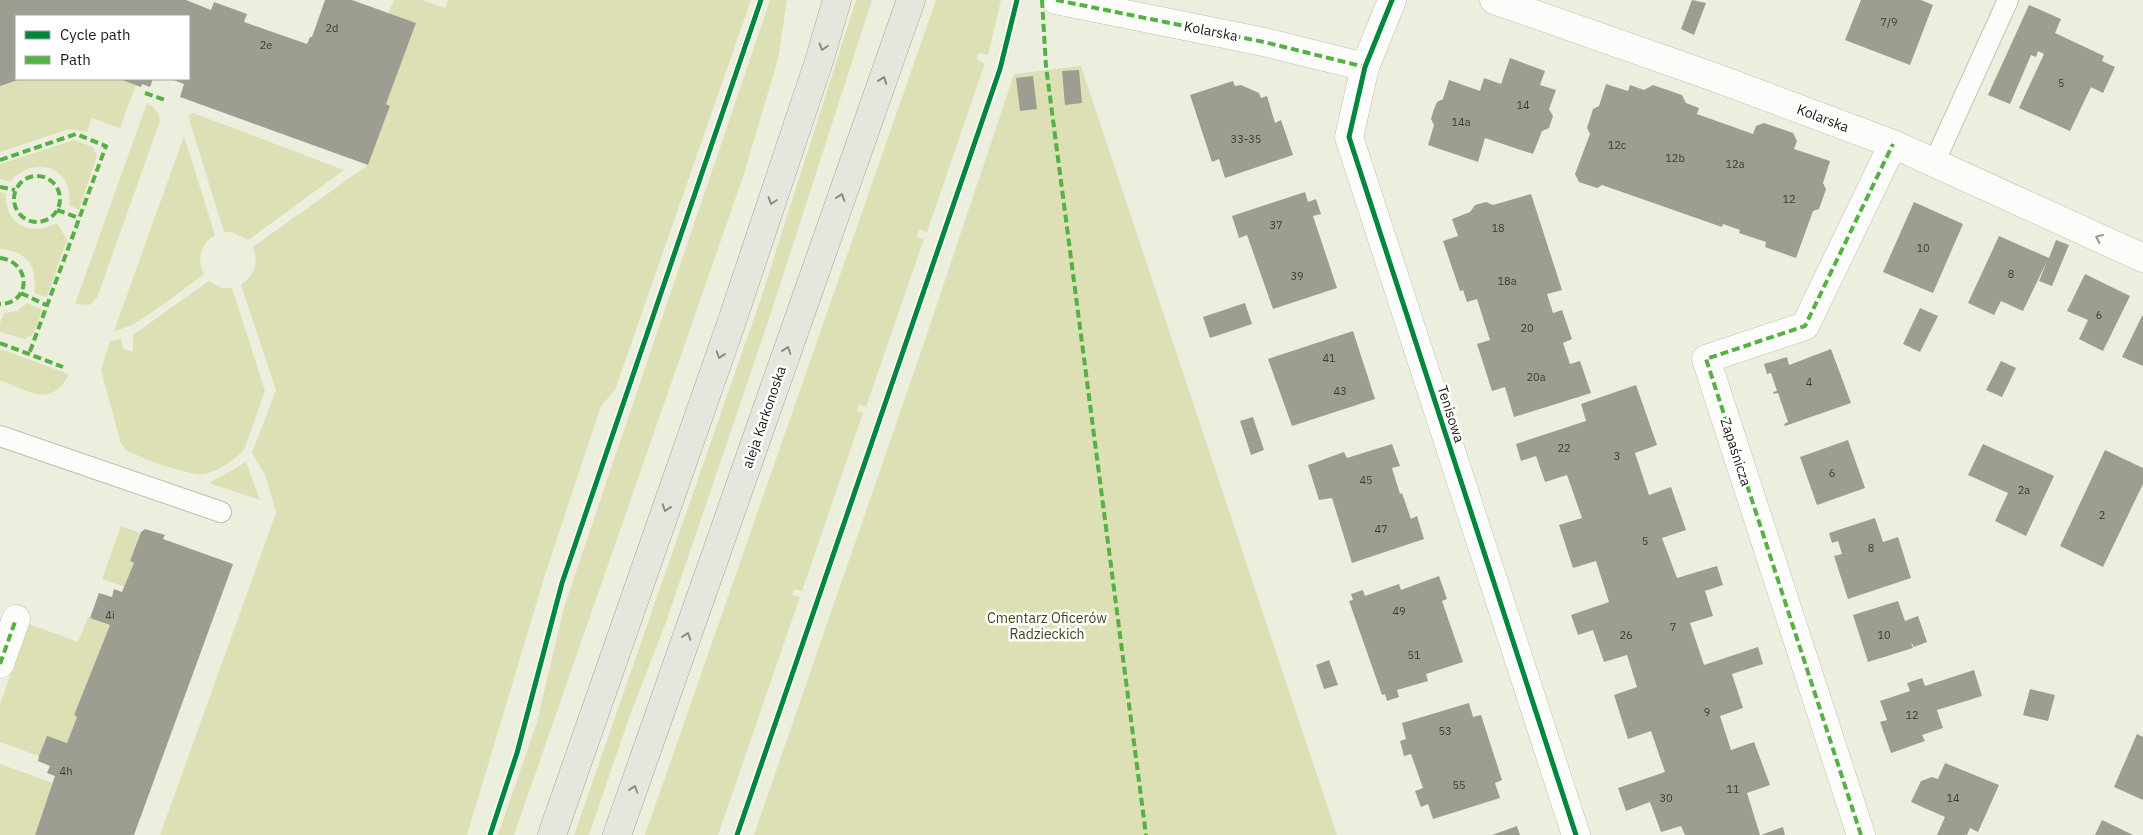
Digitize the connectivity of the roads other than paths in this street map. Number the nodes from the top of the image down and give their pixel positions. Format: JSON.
{"nodes":[{"id":1,"x":837,"y":0,"type":"edge"},
{"id":2,"x":911,"y":0,"type":"edge"},
{"id":3,"x":1056,"y":0,"type":"edge"},
{"id":4,"x":1392,"y":0,"type":"edge"},
{"id":5,"x":1494,"y":0,"type":"edge"},
{"id":6,"x":2008,"y":0,"type":"edge"},
{"id":7,"x":1365,"y":67,"type":"junction"},
{"id":8,"x":1893,"y":144,"type":"junction"},
{"id":9,"x":1934,"y":163,"type":"junction"},
{"id":10,"x":2143,"y":258,"type":"edge"},
{"id":11,"x":0,"y":436,"type":"edge"},
{"id":12,"x":221,"y":512,"type":"dead end"},
{"id":13,"x":16,"y":619,"type":"dead end"},
{"id":14,"x":0,"y":664,"type":"edge"},
{"id":15,"x":552,"y":835,"type":"edge"},
{"id":16,"x":618,"y":835,"type":"edge"},
{"id":17,"x":1576,"y":835,"type":"edge"},
{"id":18,"x":1862,"y":835,"type":"edge"}],
"edges":[{"from":1,"to":15,"type":"main road","one_way":true},
{"from":16,"to":2,"type":"main road","name":"aleja Karkonoska","one_way":true},
{"from":3,"to":7,"type":"street","name":"Kolarska"},
{"from":4,"to":7,"type":"street","name":"Tenisowa"},
{"from":5,"to":8,"type":"street","name":"Kolarska"},
{"from":6,"to":9,"type":"lane"},
{"from":7,"to":17,"type":"street","name":"Tenisowa"},
{"from":8,"to":9,"type":"street","name":"Kolarska"},
{"from":8,"to":18,"type":"street","name":"Zapaśnicza"},
{"from":10,"to":9,"type":"street","name":"Kolarska","one_way":true},
{"from":11,"to":12,"type":"lane"},
{"from":13,"to":14,"type":"street"}]}
